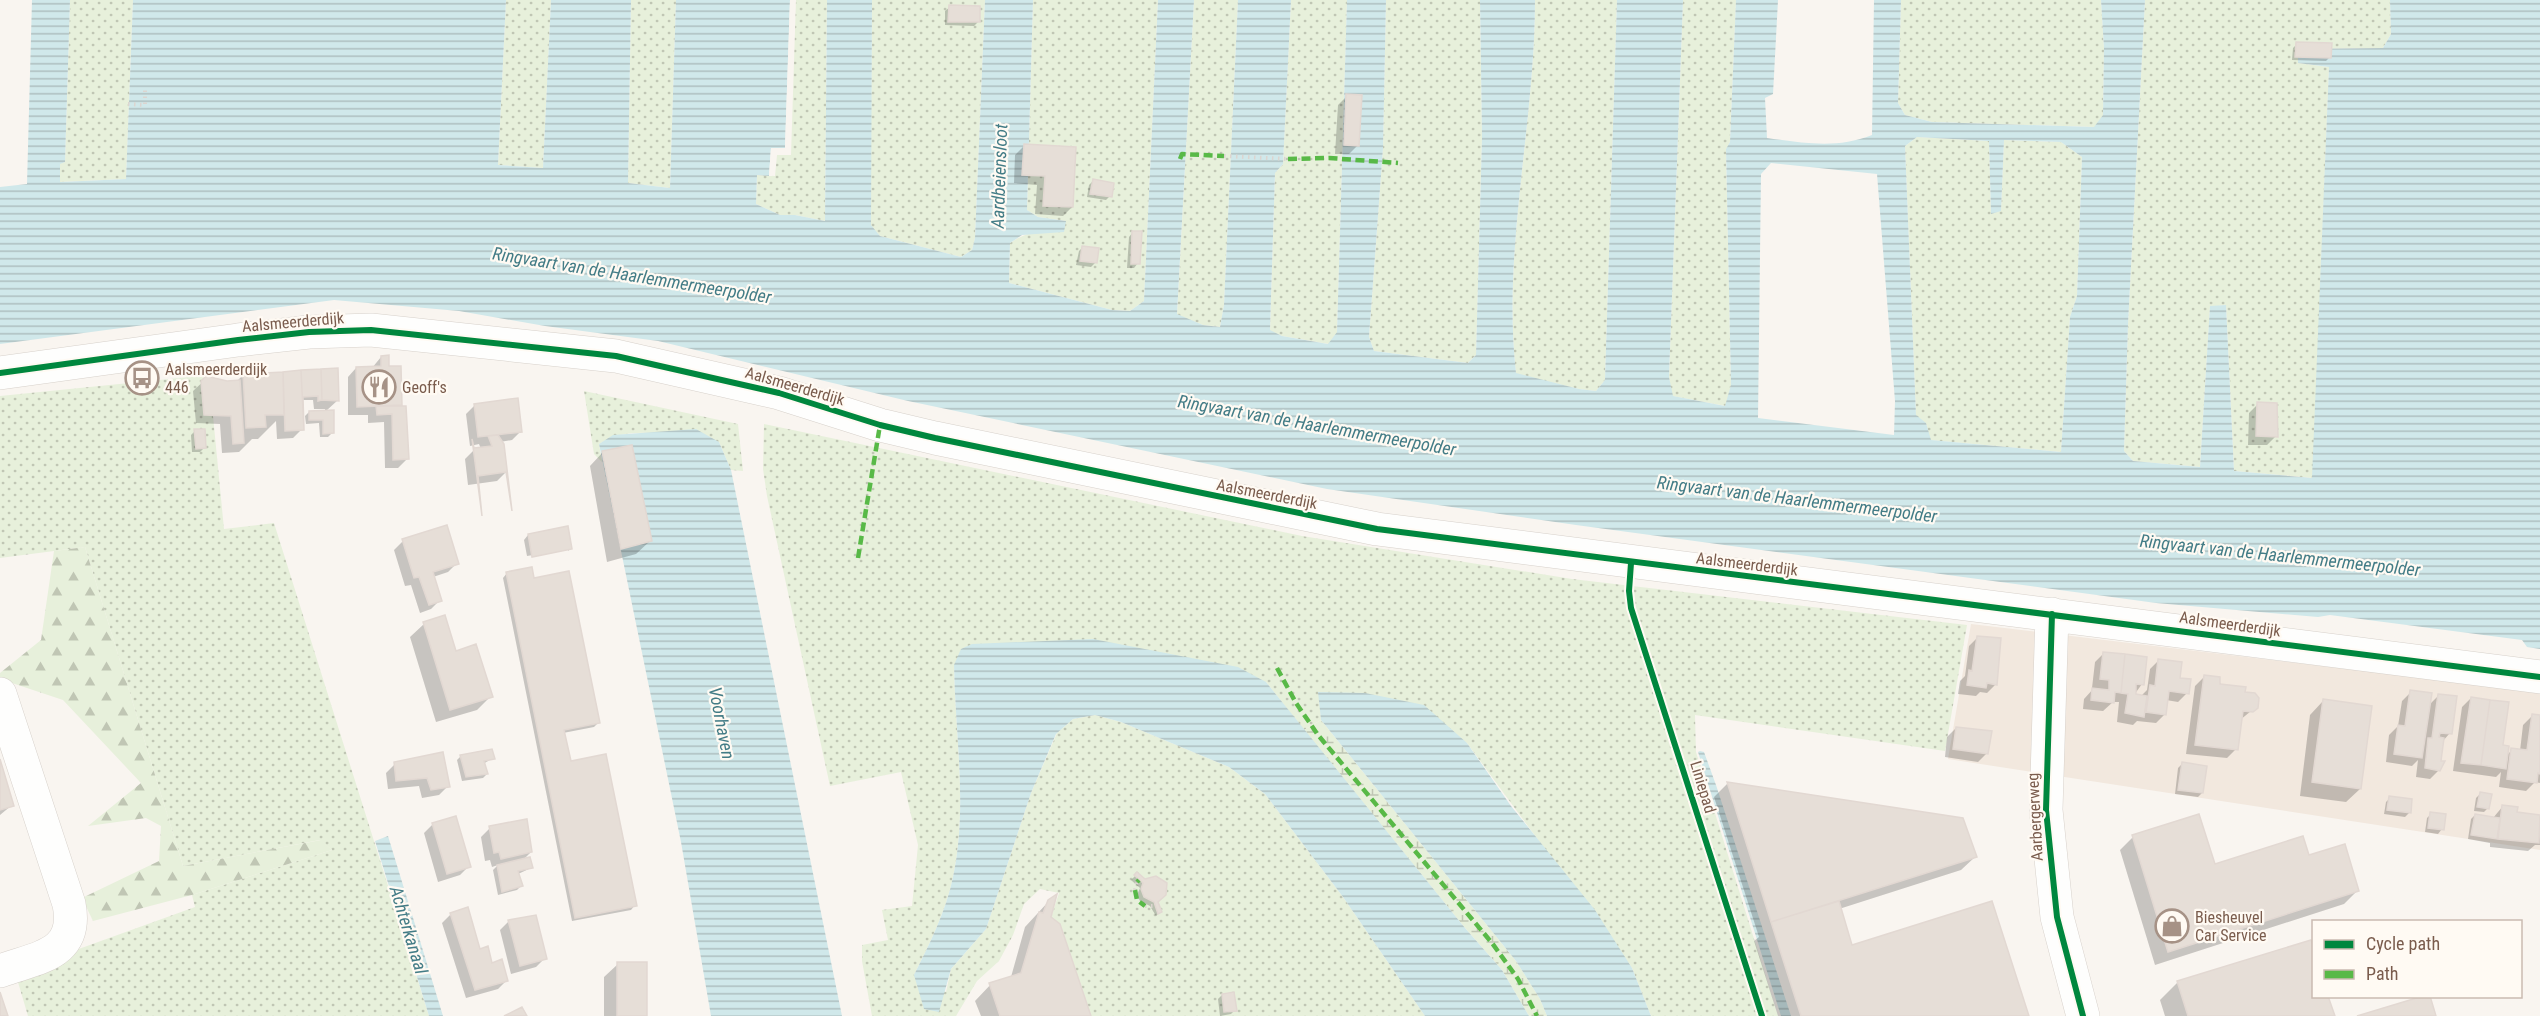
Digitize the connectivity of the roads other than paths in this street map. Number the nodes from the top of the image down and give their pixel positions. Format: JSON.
{"nodes":[{"id":1,"x":0,"y":373,"type":"edge"},
{"id":2,"x":2052,"y":614,"type":"junction"},
{"id":3,"x":2540,"y":677,"type":"edge"},
{"id":4,"x":0,"y":694,"type":"edge"},
{"id":5,"x":0,"y":972,"type":"edge"},
{"id":6,"x":2083,"y":1016,"type":"edge"}],
"edges":[{"from":1,"to":2,"type":"street","name":"Aalsmeerderdijk"},
{"from":2,"to":3,"type":"street","name":"Aalsmeerderdijk"},
{"from":2,"to":6,"type":"street","name":"Aarbergerweg"},
{"from":4,"to":5,"type":"street"}]}
